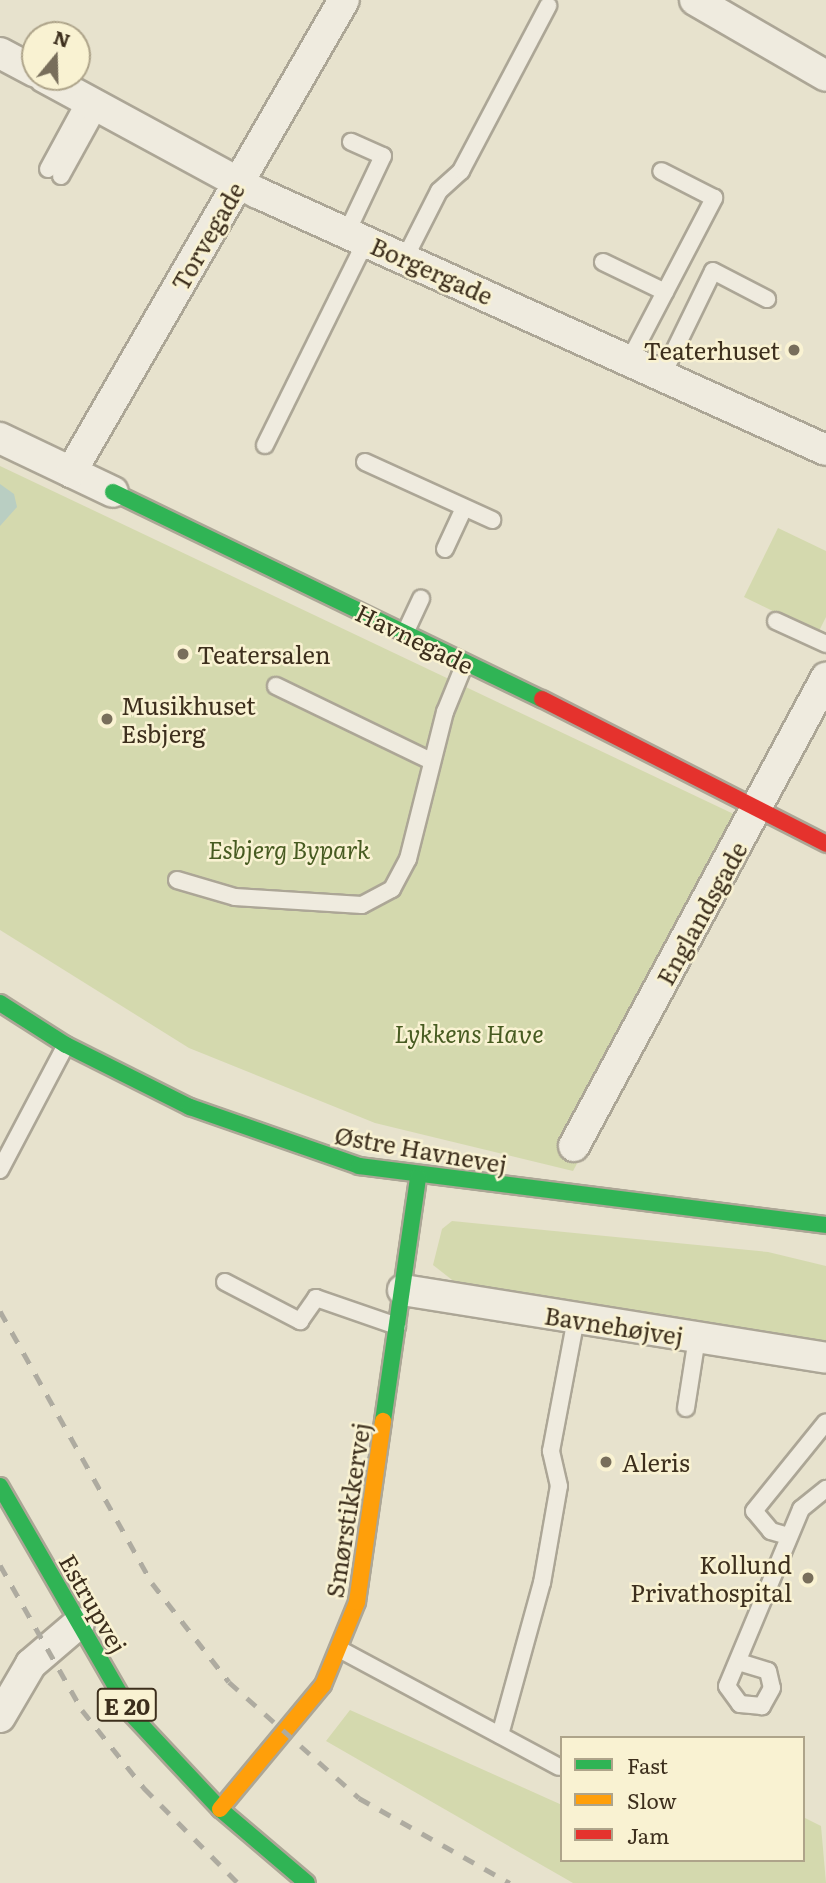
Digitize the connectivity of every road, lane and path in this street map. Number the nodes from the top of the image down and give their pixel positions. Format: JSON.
{"nodes":[{"id":1,"x":344,"y":0,"type":"edge"},
{"id":2,"x":695,"y":0,"type":"edge"},
{"id":3,"x":548,"y":6,"type":"dead end"},
{"id":4,"x":0,"y":53,"type":"edge"},
{"id":5,"x":21,"y":64,"type":"edge"},
{"id":6,"x":826,"y":76,"type":"edge"},
{"id":7,"x":70,"y":91,"type":"edge"},
{"id":8,"x":92,"y":103,"type":"junction"},
{"id":9,"x":351,"y":142,"type":"dead end"},
{"id":10,"x":661,"y":170,"type":"dead end"},
{"id":11,"x":54,"y":173,"type":"dead end"},
{"id":12,"x":248,"y":187,"type":"junction"},
{"id":13,"x":357,"y":236,"type":"junction"},
{"id":14,"x":405,"y":258,"type":"junction"},
{"id":15,"x":603,"y":262,"type":"dead end"},
{"id":16,"x":665,"y":292,"type":"junction"},
{"id":17,"x":767,"y":299,"type":"dead end"},
{"id":18,"x":630,"y":359,"type":"junction"},
{"id":19,"x":663,"y":374,"type":"junction"},
{"id":20,"x":0,"y":438,"type":"edge"},
{"id":21,"x":265,"y":445,"type":"dead end"},
{"id":22,"x":826,"y":450,"type":"edge"},
{"id":23,"x":365,"y":461,"type":"dead end"},
{"id":24,"x":71,"y":472,"type":"junction"},
{"id":25,"x":113,"y":492,"type":"joint"},
{"id":26,"x":464,"y":508,"type":"junction"},
{"id":27,"x":492,"y":520,"type":"dead end"},
{"id":28,"x":445,"y":549,"type":"dead end"},
{"id":29,"x":421,"y":598,"type":"dead end"},
{"id":30,"x":776,"y":621,"type":"dead end"},
{"id":31,"x":405,"y":633,"type":"junction"},
{"id":32,"x":826,"y":644,"type":"edge"},
{"id":33,"x":465,"y":662,"type":"junction"},
{"id":34,"x":826,"y":678,"type":"edge"},
{"id":35,"x":276,"y":687,"type":"dead end"},
{"id":36,"x":432,"y":761,"type":"junction"},
{"id":37,"x":760,"y":805,"type":"junction"},
{"id":38,"x":826,"y":844,"type":"edge"},
{"id":39,"x":177,"y":880,"type":"dead end"},
{"id":40,"x":0,"y":1003,"type":"edge"},
{"id":41,"x":66,"y":1045,"type":"junction"},
{"id":42,"x":574,"y":1146,"type":"dead end"},
{"id":43,"x":0,"y":1170,"type":"edge"},
{"id":44,"x":418,"y":1177,"type":"junction"},
{"id":45,"x":826,"y":1224,"type":"edge"},
{"id":46,"x":225,"y":1282,"type":"dead end"},
{"id":47,"x":403,"y":1290,"type":"junction"},
{"id":48,"x":576,"y":1320,"type":"junction"},
{"id":49,"x":397,"y":1326,"type":"junction"},
{"id":50,"x":697,"y":1338,"type":"junction"},
{"id":51,"x":826,"y":1358,"type":"edge"},
{"id":52,"x":686,"y":1408,"type":"dead end"},
{"id":53,"x":826,"y":1422,"type":"edge"},
{"id":54,"x":0,"y":1486,"type":"edge"},
{"id":55,"x":826,"y":1489,"type":"edge"},
{"id":56,"x":788,"y":1536,"type":"junction"},
{"id":57,"x":79,"y":1623,"type":"junction"},
{"id":58,"x":341,"y":1650,"type":"junction"},
{"id":59,"x":742,"y":1663,"type":"dead end"},
{"id":60,"x":0,"y":1717,"type":"edge"},
{"id":61,"x":500,"y":1735,"type":"junction"},
{"id":62,"x":559,"y":1767,"type":"dead end"},
{"id":63,"x":220,"y":1809,"type":"junction"},
{"id":64,"x":307,"y":1883,"type":"edge"}],
"edges":[{"from":1,"to":12,"type":"street","name":"Torvegade"},
{"from":2,"to":6,"type":"street"},
{"from":3,"to":14,"type":"lane"},
{"from":4,"to":5,"type":"street"},
{"from":7,"to":8,"type":"street","name":"Borgergade"},
{"from":8,"to":11,"type":"lane"},
{"from":8,"to":12,"type":"street","name":"Borgergade"},
{"from":9,"to":13,"type":"lane"},
{"from":10,"to":16,"type":"lane"},
{"from":12,"to":13,"type":"street","name":"Borgergade"},
{"from":12,"to":24,"type":"street","name":"Torvegade"},
{"from":13,"to":14,"type":"street","name":"Borgergade"},
{"from":13,"to":21,"type":"lane"},
{"from":14,"to":18,"type":"street","name":"Borgergade"},
{"from":15,"to":16,"type":"lane"},
{"from":16,"to":18,"type":"lane"},
{"from":17,"to":19,"type":"lane"},
{"from":18,"to":19,"type":"street","name":"Borgergade"},
{"from":19,"to":22,"type":"street","name":"Borgergade"},
{"from":20,"to":24,"type":"street","name":"Havnegade"},
{"from":23,"to":26,"type":"lane"},
{"from":24,"to":25,"type":"street","name":"Havnegade"},
{"from":25,"to":31,"type":"street","name":"Havnegade"},
{"from":26,"to":27,"type":"lane"},
{"from":26,"to":28,"type":"lane"},
{"from":29,"to":31,"type":"lane"},
{"from":30,"to":32,"type":"lane"},
{"from":31,"to":33,"type":"street","name":"Havnegade"},
{"from":33,"to":36,"type":"lane"},
{"from":33,"to":37,"type":"street","name":"Havnegade"},
{"from":34,"to":37,"type":"street","name":"Englandsgade"},
{"from":35,"to":36,"type":"lane"},
{"from":36,"to":39,"type":"lane"},
{"from":37,"to":38,"type":"street","name":"Havnegade"},
{"from":37,"to":42,"type":"street","name":"Englandsgade"},
{"from":40,"to":41,"type":"street","name":"Østre Havnevej"},
{"from":41,"to":43,"type":"lane"},
{"from":41,"to":44,"type":"street","name":"Østre Havnevej"},
{"from":44,"to":45,"type":"street","name":"Østre Havnevej"},
{"from":44,"to":47,"type":"street","name":"Smørstikkervej"},
{"from":46,"to":49,"type":"lane"},
{"from":47,"to":48,"type":"street","name":"Bavnehøjvej"},
{"from":47,"to":49,"type":"street","name":"Smørstikkervej"},
{"from":48,"to":50,"type":"street","name":"Bavnehøjvej"},
{"from":48,"to":61,"type":"lane"},
{"from":49,"to":58,"type":"street","name":"Smørstikkervej"},
{"from":50,"to":51,"type":"street","name":"Bavnehøjvej"},
{"from":50,"to":52,"type":"lane"},
{"from":53,"to":56,"type":"lane"},
{"from":54,"to":57,"type":"street","name":"Estrupvej","number":"E 20"},
{"from":55,"to":56,"type":"lane"},
{"from":56,"to":59,"type":"lane"},
{"from":57,"to":60,"type":"street"},
{"from":57,"to":63,"type":"street","name":"Estrupvej","number":"E 20"},
{"from":58,"to":61,"type":"lane"},
{"from":58,"to":63,"type":"street","name":"Smørstikkervej"},
{"from":61,"to":62,"type":"lane"},
{"from":63,"to":64,"type":"street","name":"Estrupvej","number":"E 20"}]}
